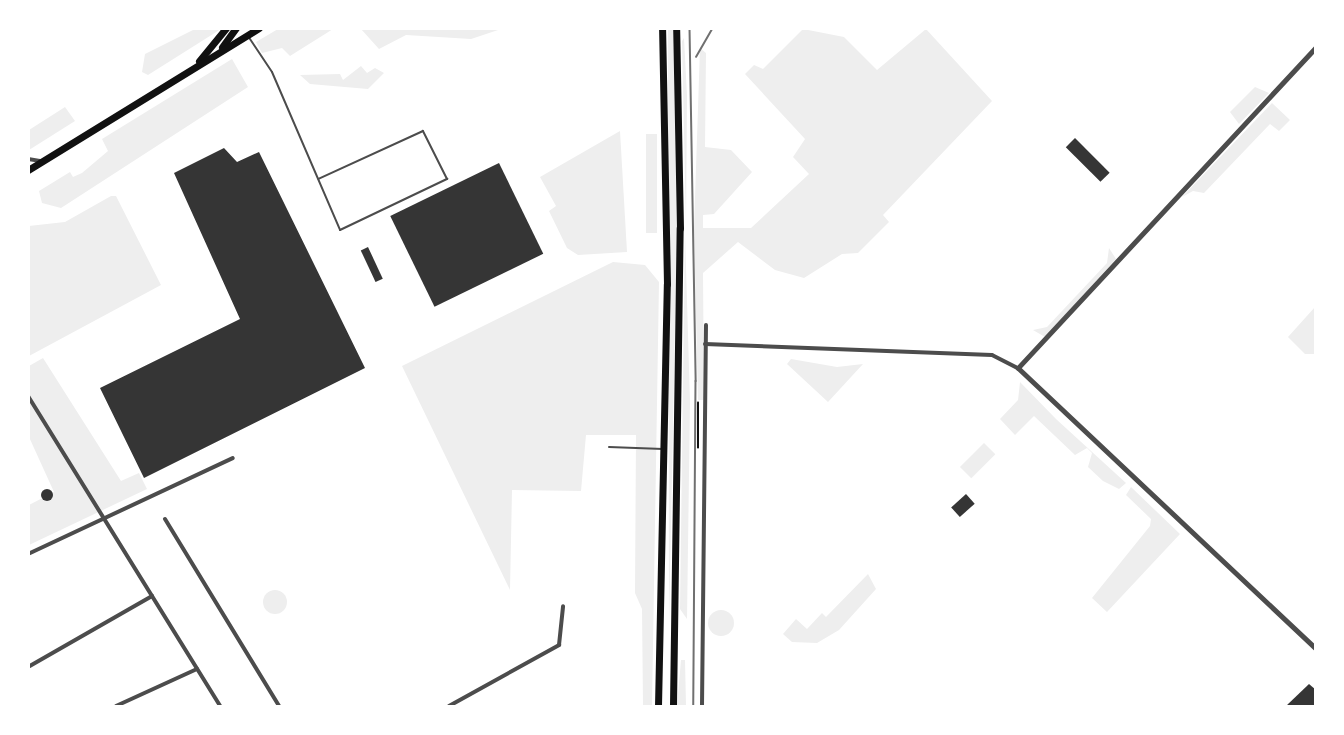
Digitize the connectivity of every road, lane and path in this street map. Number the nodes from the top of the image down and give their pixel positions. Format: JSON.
{"nodes":[{"id":1,"x":226,"y":28,"type":"edge"},
{"id":2,"x":238,"y":28,"type":"edge"},
{"id":3,"x":259,"y":28,"type":"edge"},
{"id":4,"x":662,"y":28,"type":"edge"},
{"id":5,"x":676,"y":28,"type":"edge"},
{"id":6,"x":247,"y":36,"type":"junction"},
{"id":7,"x":1316,"y":47,"type":"edge"},
{"id":8,"x":216,"y":53,"type":"junction"},
{"id":9,"x":192,"y":68,"type":"junction"},
{"id":10,"x":28,"y":159,"type":"edge"},
{"id":11,"x":43,"y":161,"type":"junction"},
{"id":12,"x":28,"y":170,"type":"edge"},
{"id":13,"x":318,"y":179,"type":"junction"},
{"id":14,"x":28,"y":201,"type":"edge"},
{"id":15,"x":28,"y":219,"type":"edge"},
{"id":16,"x":706,"y":326,"type":"dead end"},
{"id":17,"x":705,"y":344,"type":"junction"},
{"id":18,"x":1018,"y":368,"type":"junction"},
{"id":19,"x":28,"y":396,"type":"edge"},
{"id":20,"x":698,"y":403,"type":"dead end"},
{"id":21,"x":609,"y":447,"type":"dead end"},
{"id":22,"x":698,"y":448,"type":"dead end"},
{"id":23,"x":664,"y":449,"type":"junction"},
{"id":24,"x":233,"y":458,"type":"dead end"},
{"id":25,"x":165,"y":519,"type":"dead end"},
{"id":26,"x":106,"y":522,"type":"junction"},
{"id":27,"x":28,"y":554,"type":"edge"},
{"id":28,"x":152,"y":597,"type":"junction"},
{"id":29,"x":563,"y":606,"type":"dead end"},
{"id":30,"x":660,"y":634,"type":"junction"},
{"id":31,"x":675,"y":634,"type":"junction"},
{"id":32,"x":1316,"y":649,"type":"edge"},
{"id":33,"x":28,"y":667,"type":"edge"},
{"id":34,"x":197,"y":669,"type":"junction"},
{"id":35,"x":116,"y":706,"type":"edge"},
{"id":36,"x":220,"y":706,"type":"edge"},
{"id":37,"x":279,"y":706,"type":"edge"},
{"id":38,"x":449,"y":706,"type":"edge"},
{"id":39,"x":658,"y":706,"type":"edge"},
{"id":40,"x":673,"y":706,"type":"edge"},
{"id":41,"x":702,"y":706,"type":"edge"}],
"edges":[{"from":1,"to":9,"type":"highway"},
{"from":2,"to":6,"type":"highway"},
{"from":2,"to":8,"type":"highway"},
{"from":3,"to":6,"type":"highway"},
{"from":4,"to":23,"type":"highway"},
{"from":5,"to":31,"type":"highway"},
{"from":6,"to":8,"type":"highway"},
{"from":6,"to":13,"type":"lane"},
{"from":7,"to":18,"type":"street"},
{"from":8,"to":9,"type":"highway"},
{"from":9,"to":11,"type":"highway"},
{"from":10,"to":11,"type":"street"},
{"from":11,"to":12,"type":"highway"},
{"from":13,"to":13,"type":"lane"},
{"from":14,"to":15,"type":"street"},
{"from":16,"to":17,"type":"street"},
{"from":17,"to":18,"type":"street"},
{"from":17,"to":41,"type":"street"},
{"from":18,"to":32,"type":"street"},
{"from":19,"to":26,"type":"street"},
{"from":20,"to":22,"type":"path"},
{"from":21,"to":23,"type":"lane"},
{"from":23,"to":30,"type":"highway"},
{"from":24,"to":26,"type":"street"},
{"from":25,"to":37,"type":"street"},
{"from":26,"to":27,"type":"street"},
{"from":26,"to":28,"type":"street"},
{"from":28,"to":33,"type":"street"},
{"from":28,"to":34,"type":"street"},
{"from":29,"to":38,"type":"street"},
{"from":30,"to":31,"type":"highway"},
{"from":30,"to":39,"type":"highway"},
{"from":31,"to":40,"type":"highway"},
{"from":34,"to":35,"type":"street"},
{"from":34,"to":36,"type":"street"}]}
